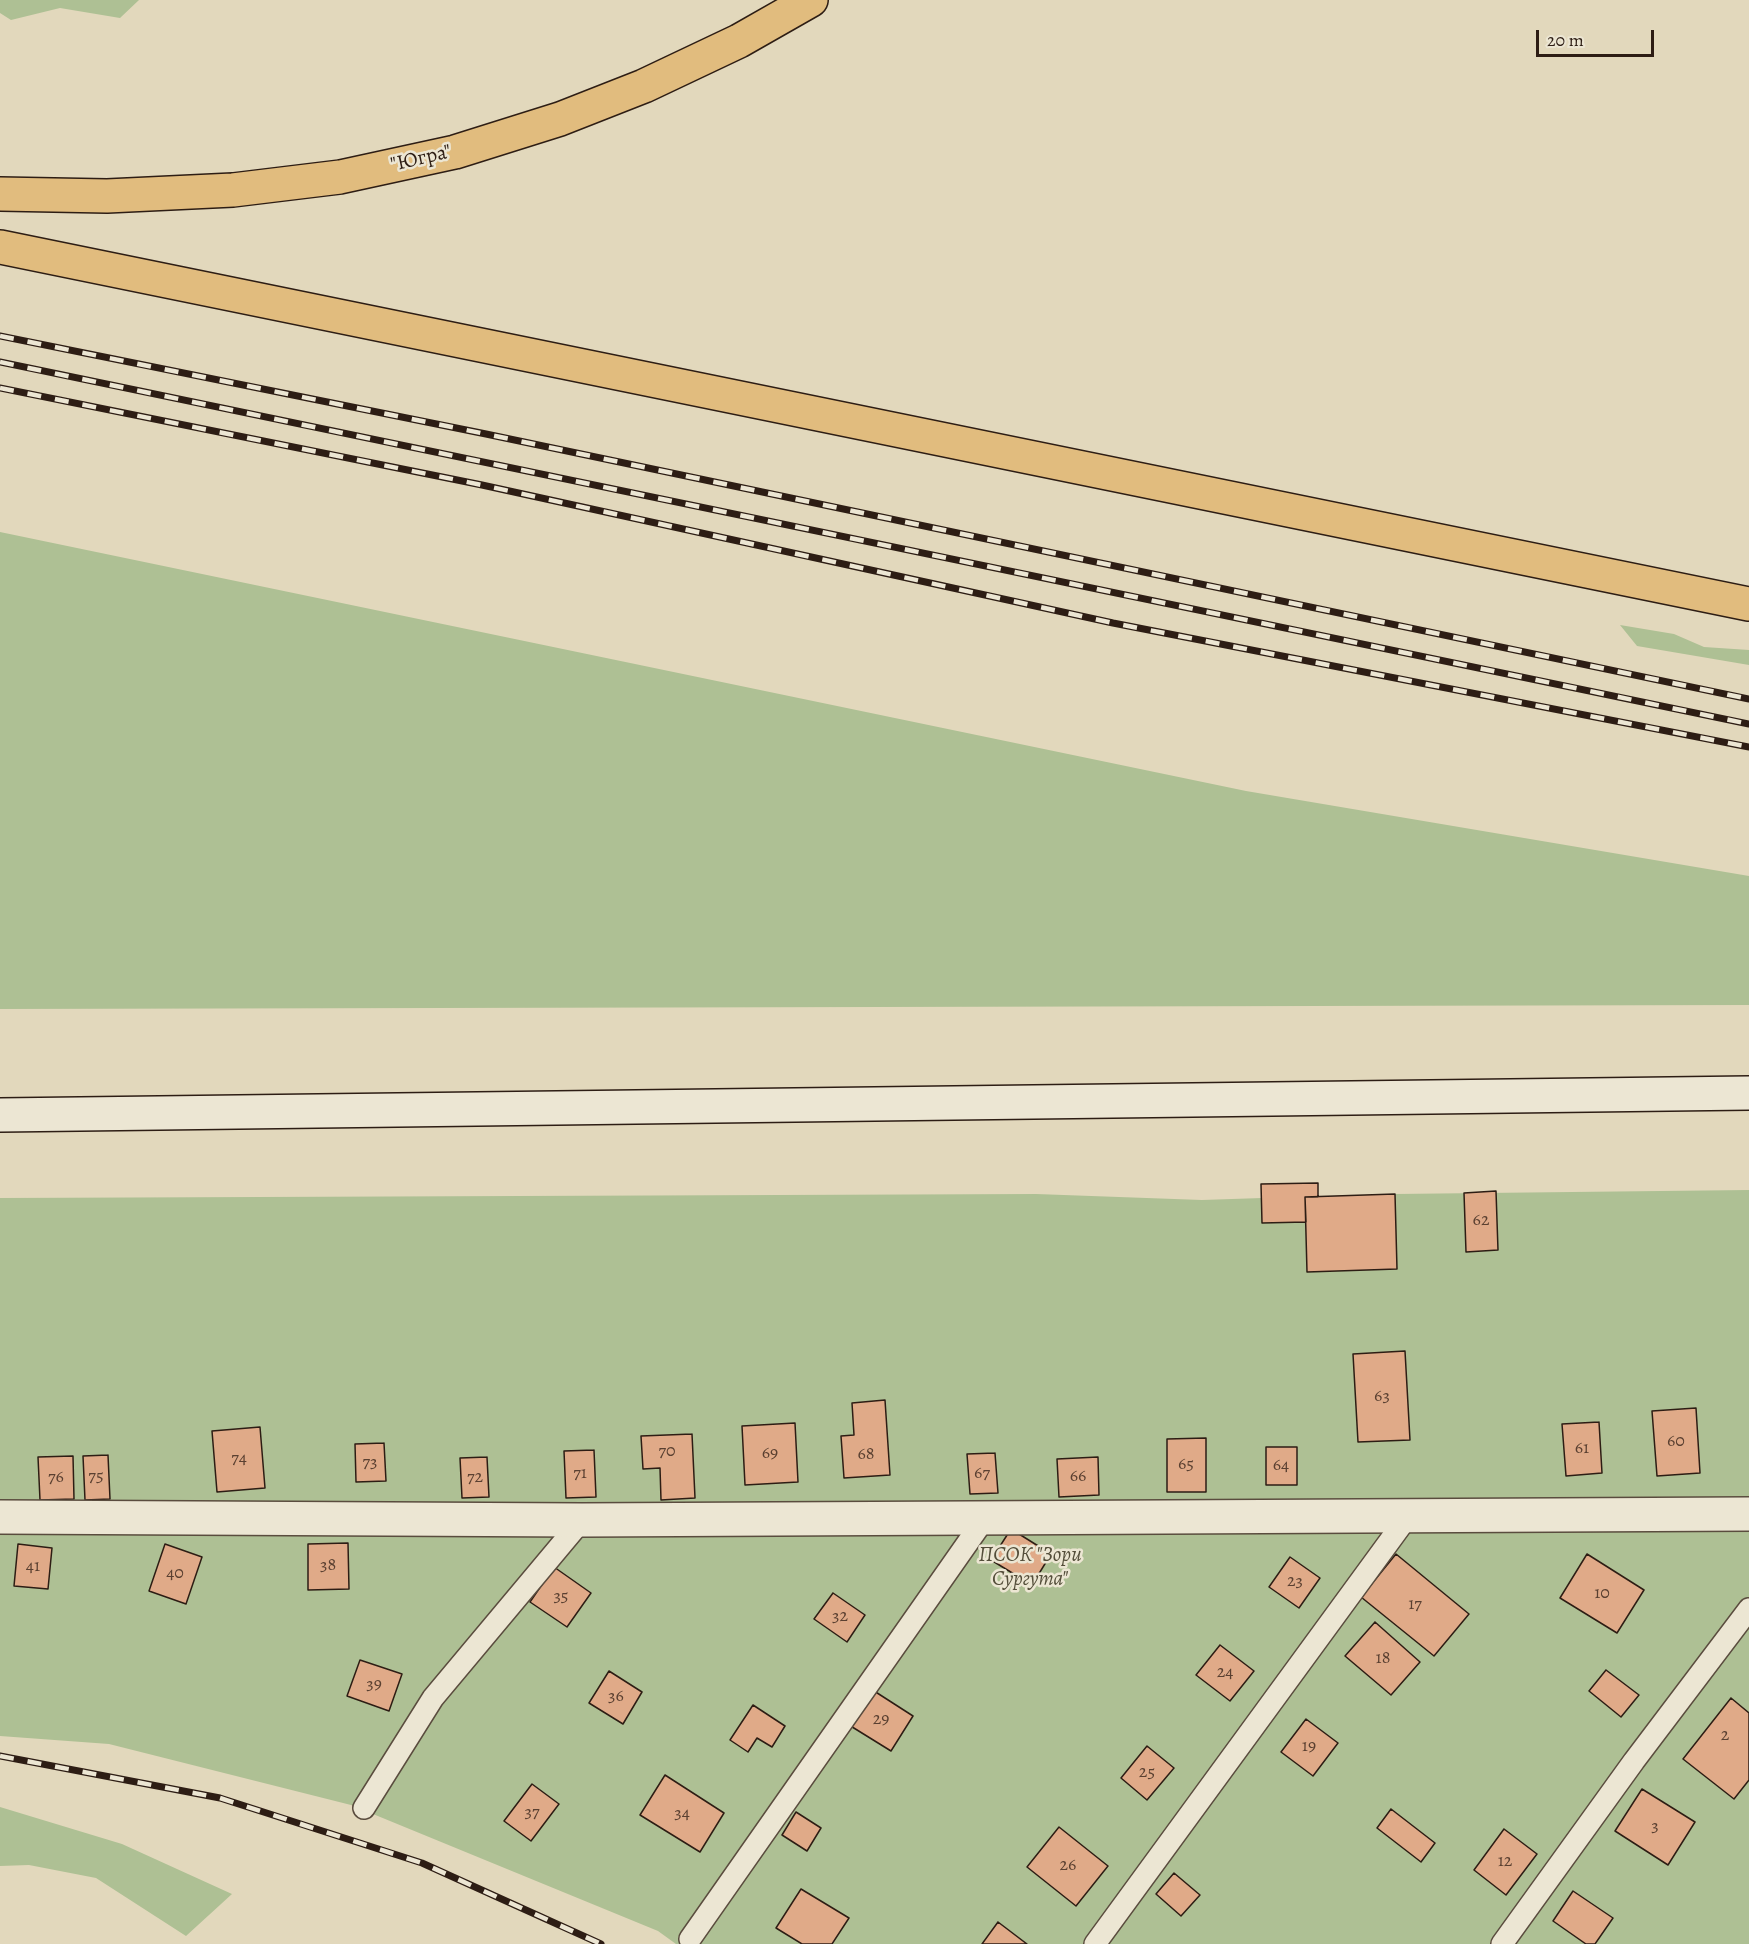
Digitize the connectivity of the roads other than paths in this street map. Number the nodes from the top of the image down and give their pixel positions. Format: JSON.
{"nodes":[{"id":1,"x":811,"y":0,"type":"edge"},
{"id":2,"x":0,"y":194,"type":"edge"},
{"id":3,"x":0,"y":247,"type":"edge"},
{"id":4,"x":1749,"y":604,"type":"edge"},
{"id":5,"x":1749,"y":1093,"type":"edge"},
{"id":6,"x":0,"y":1115,"type":"edge"},
{"id":7,"x":1749,"y":1514,"type":"edge"},
{"id":8,"x":1408,"y":1516,"type":"junction"},
{"id":9,"x":0,"y":1517,"type":"edge"},
{"id":10,"x":985,"y":1518,"type":"junction"},
{"id":11,"x":582,"y":1520,"type":"junction"},
{"id":12,"x":1749,"y":1610,"type":"edge"},
{"id":13,"x":364,"y":1808,"type":"dead end"},
{"id":14,"x":690,"y":1939,"type":"dead end"},
{"id":15,"x":1095,"y":1944,"type":"edge"},
{"id":16,"x":1502,"y":1944,"type":"edge"}],
"edges":[{"from":1,"to":2,"type":"highway","name":"\"Югра\""},
{"from":3,"to":4,"type":"highway"},
{"from":5,"to":6,"type":"street"},
{"from":7,"to":8,"type":"street"},
{"from":8,"to":10,"type":"street"},
{"from":8,"to":15,"type":"lane"},
{"from":9,"to":11,"type":"street"},
{"from":10,"to":11,"type":"street"},
{"from":10,"to":14,"type":"lane"},
{"from":11,"to":13,"type":"lane"},
{"from":12,"to":16,"type":"lane"}]}
